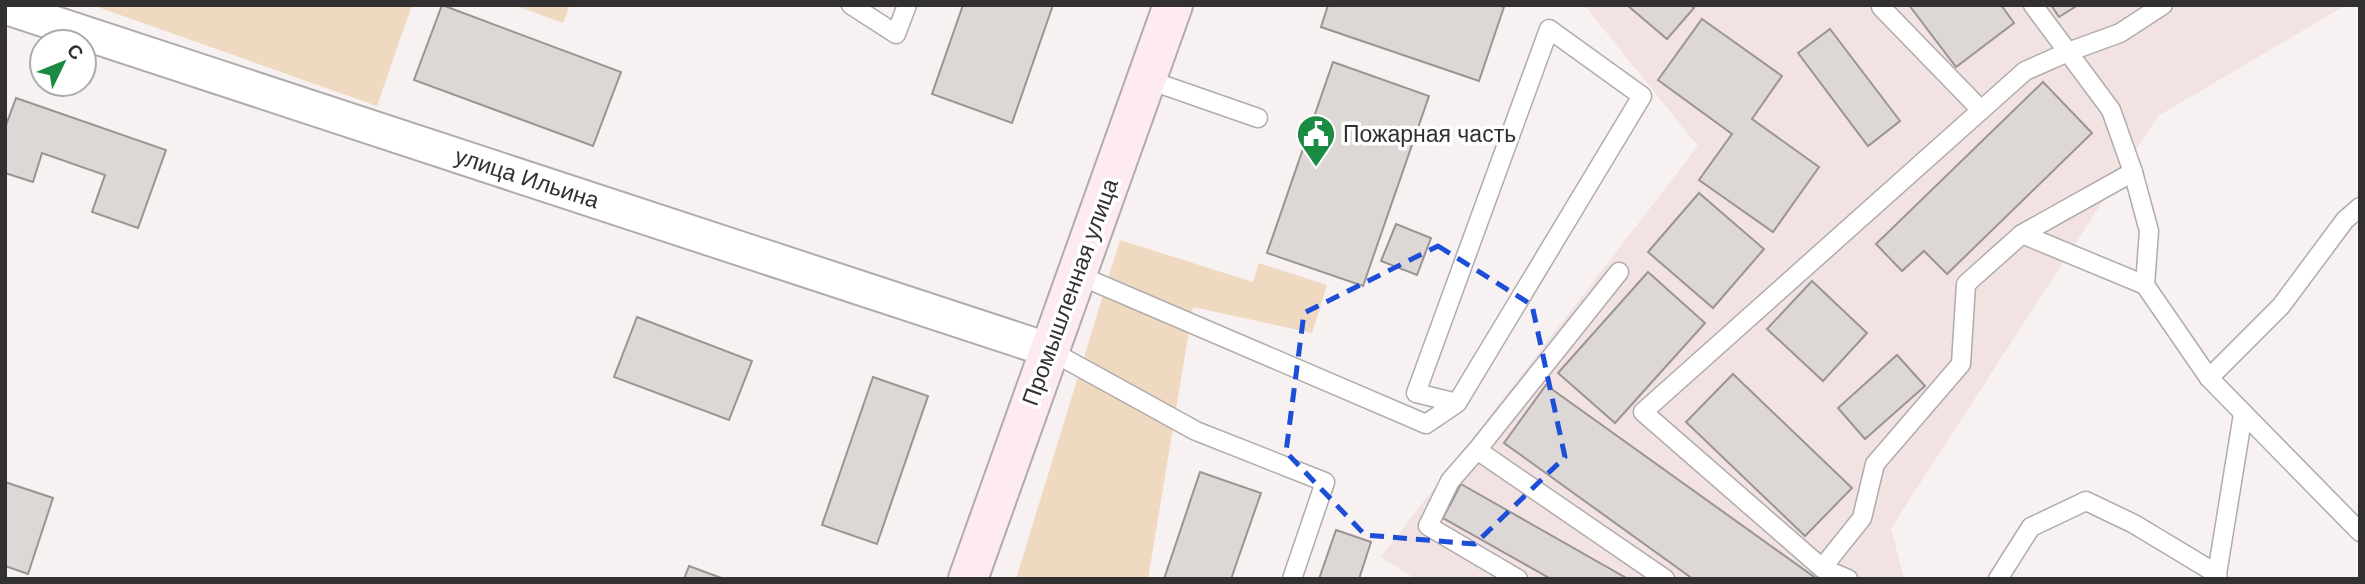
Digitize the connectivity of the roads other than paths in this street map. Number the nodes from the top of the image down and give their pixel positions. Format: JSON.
{"nodes":[{"id":1,"x":851,"y":5,"type":"edge"},
{"id":2,"x":908,"y":5,"type":"edge"},
{"id":3,"x":1173,"y":5,"type":"edge"},
{"id":4,"x":2033,"y":5,"type":"edge"},
{"id":5,"x":2163,"y":5,"type":"edge"},
{"id":6,"x":5,"y":7,"type":"edge"},
{"id":7,"x":1881,"y":7,"type":"dead end"},
{"id":8,"x":2068,"y":52,"type":"junction"},
{"id":9,"x":1146,"y":79,"type":"junction"},
{"id":10,"x":1981,"y":110,"type":"junction"},
{"id":11,"x":1258,"y":117,"type":"dead end"},
{"id":12,"x":2133,"y":172,"type":"junction"},
{"id":13,"x":2360,"y":206,"type":"edge"},
{"id":14,"x":2022,"y":234,"type":"junction"},
{"id":15,"x":1619,"y":272,"type":"dead end"},
{"id":16,"x":1076,"y":274,"type":"junction"},
{"id":17,"x":2144,"y":285,"type":"junction"},
{"id":18,"x":1049,"y":350,"type":"junction"},
{"id":19,"x":2208,"y":378,"type":"junction"},
{"id":20,"x":1457,"y":402,"type":"junction"},
{"id":21,"x":2243,"y":414,"type":"junction"},
{"id":22,"x":1477,"y":450,"type":"junction"},
{"id":23,"x":2360,"y":532,"type":"edge"},
{"id":24,"x":1822,"y":568,"type":"junction"},
{"id":25,"x":2217,"y":576,"type":"edge"},
{"id":26,"x":968,"y":579,"type":"edge"},
{"id":27,"x":1292,"y":579,"type":"edge"},
{"id":28,"x":1518,"y":579,"type":"edge"},
{"id":29,"x":1665,"y":579,"type":"edge"},
{"id":30,"x":1849,"y":579,"type":"edge"},
{"id":31,"x":1998,"y":579,"type":"edge"}],
"edges":[{"from":1,"to":2,"type":"lane"},
{"from":3,"to":9,"type":"main road","name":"Промышленная улица"},
{"from":4,"to":8,"type":"lane"},
{"from":5,"to":8,"type":"lane"},
{"from":6,"to":18,"type":"street","name":"улица Ильина"},
{"from":7,"to":10,"type":"lane"},
{"from":8,"to":10,"type":"lane"},
{"from":8,"to":12,"type":"lane"},
{"from":9,"to":11,"type":"lane"},
{"from":9,"to":16,"type":"main road","name":"Промышленная улица"},
{"from":10,"to":24,"type":"lane"},
{"from":12,"to":14,"type":"lane"},
{"from":12,"to":17,"type":"lane"},
{"from":13,"to":19,"type":"lane"},
{"from":14,"to":17,"type":"lane"},
{"from":14,"to":24,"type":"lane"},
{"from":15,"to":22,"type":"lane"},
{"from":16,"to":18,"type":"main road","name":"Промышленная улица"},
{"from":16,"to":20,"type":"lane"},
{"from":17,"to":19,"type":"lane"},
{"from":18,"to":26,"type":"main road","name":"Промышленная улица"},
{"from":18,"to":27,"type":"lane"},
{"from":19,"to":21,"type":"lane"},
{"from":20,"to":20,"type":"lane"},
{"from":21,"to":23,"type":"lane"},
{"from":21,"to":25,"type":"lane"},
{"from":22,"to":28,"type":"lane"},
{"from":22,"to":29,"type":"lane"},
{"from":24,"to":30,"type":"lane"},
{"from":25,"to":31,"type":"lane"}]}
